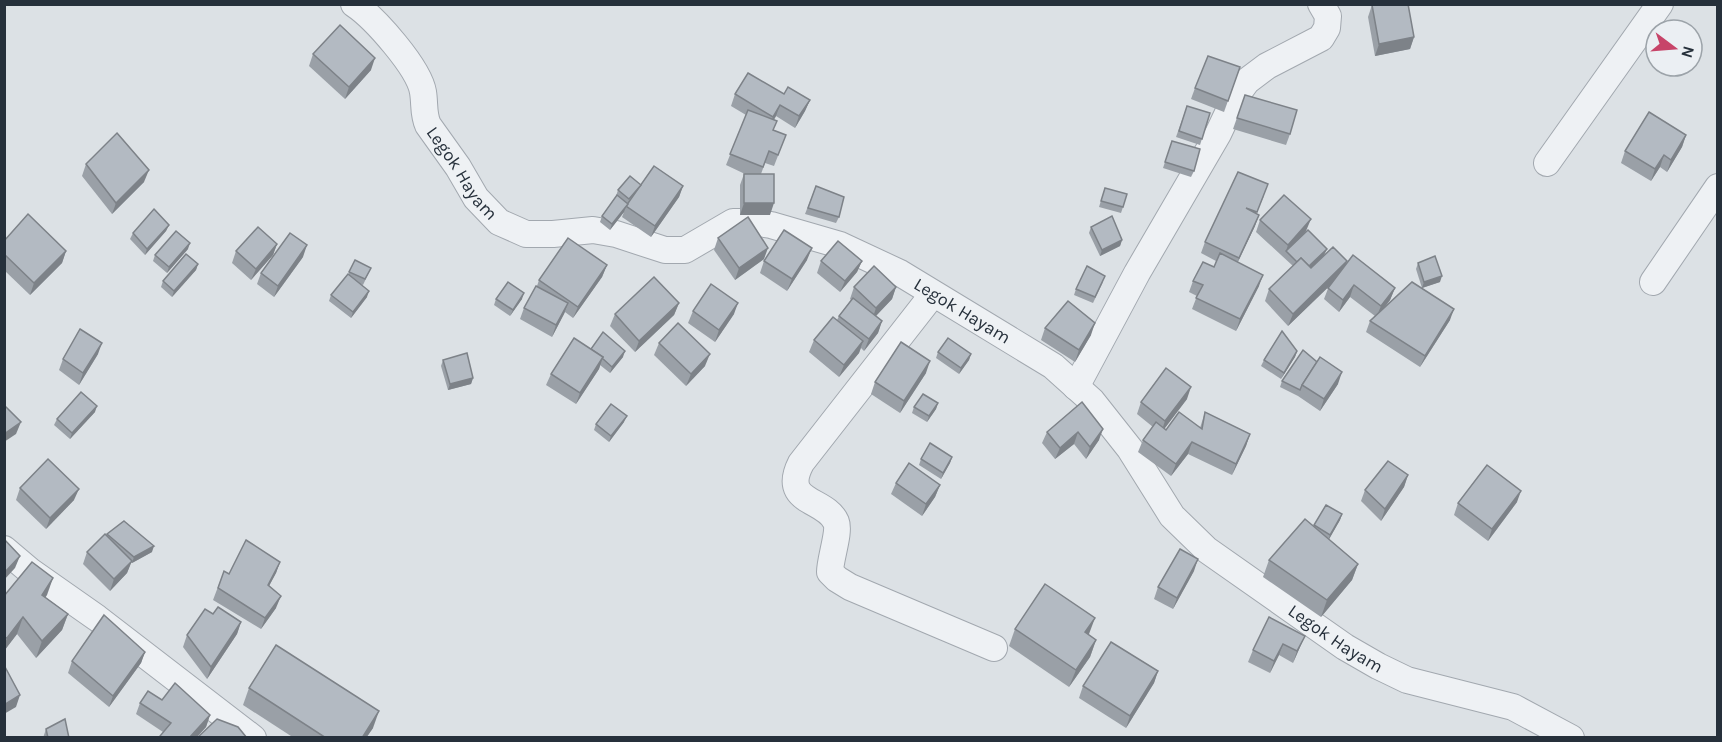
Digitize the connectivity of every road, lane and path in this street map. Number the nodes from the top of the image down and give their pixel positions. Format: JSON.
{"nodes":[{"id":1,"x":354,"y":4,"type":"edge"},
{"id":2,"x":1321,"y":4,"type":"edge"},
{"id":3,"x":1660,"y":4,"type":"edge"},
{"id":4,"x":1547,"y":163,"type":"dead end"},
{"id":5,"x":1718,"y":187,"type":"edge"},
{"id":6,"x":1653,"y":282,"type":"dead end"},
{"id":7,"x":933,"y":294,"type":"junction"},
{"id":8,"x":1076,"y":387,"type":"junction"},
{"id":9,"x":4,"y":549,"type":"edge"},
{"id":10,"x":994,"y":648,"type":"dead end"},
{"id":11,"x":253,"y":738,"type":"edge"},
{"id":12,"x":1571,"y":738,"type":"edge"}],
"edges":[{"from":1,"to":7,"type":"street","name":"Legok Hayam"},
{"from":2,"to":8,"type":"street"},
{"from":3,"to":4,"type":"street"},
{"from":5,"to":6,"type":"street"},
{"from":7,"to":8,"type":"street","name":"Legok Hayam"},
{"from":7,"to":10,"type":"street"},
{"from":8,"to":12,"type":"street","name":"Legok Hayam"},
{"from":9,"to":11,"type":"street"}]}
